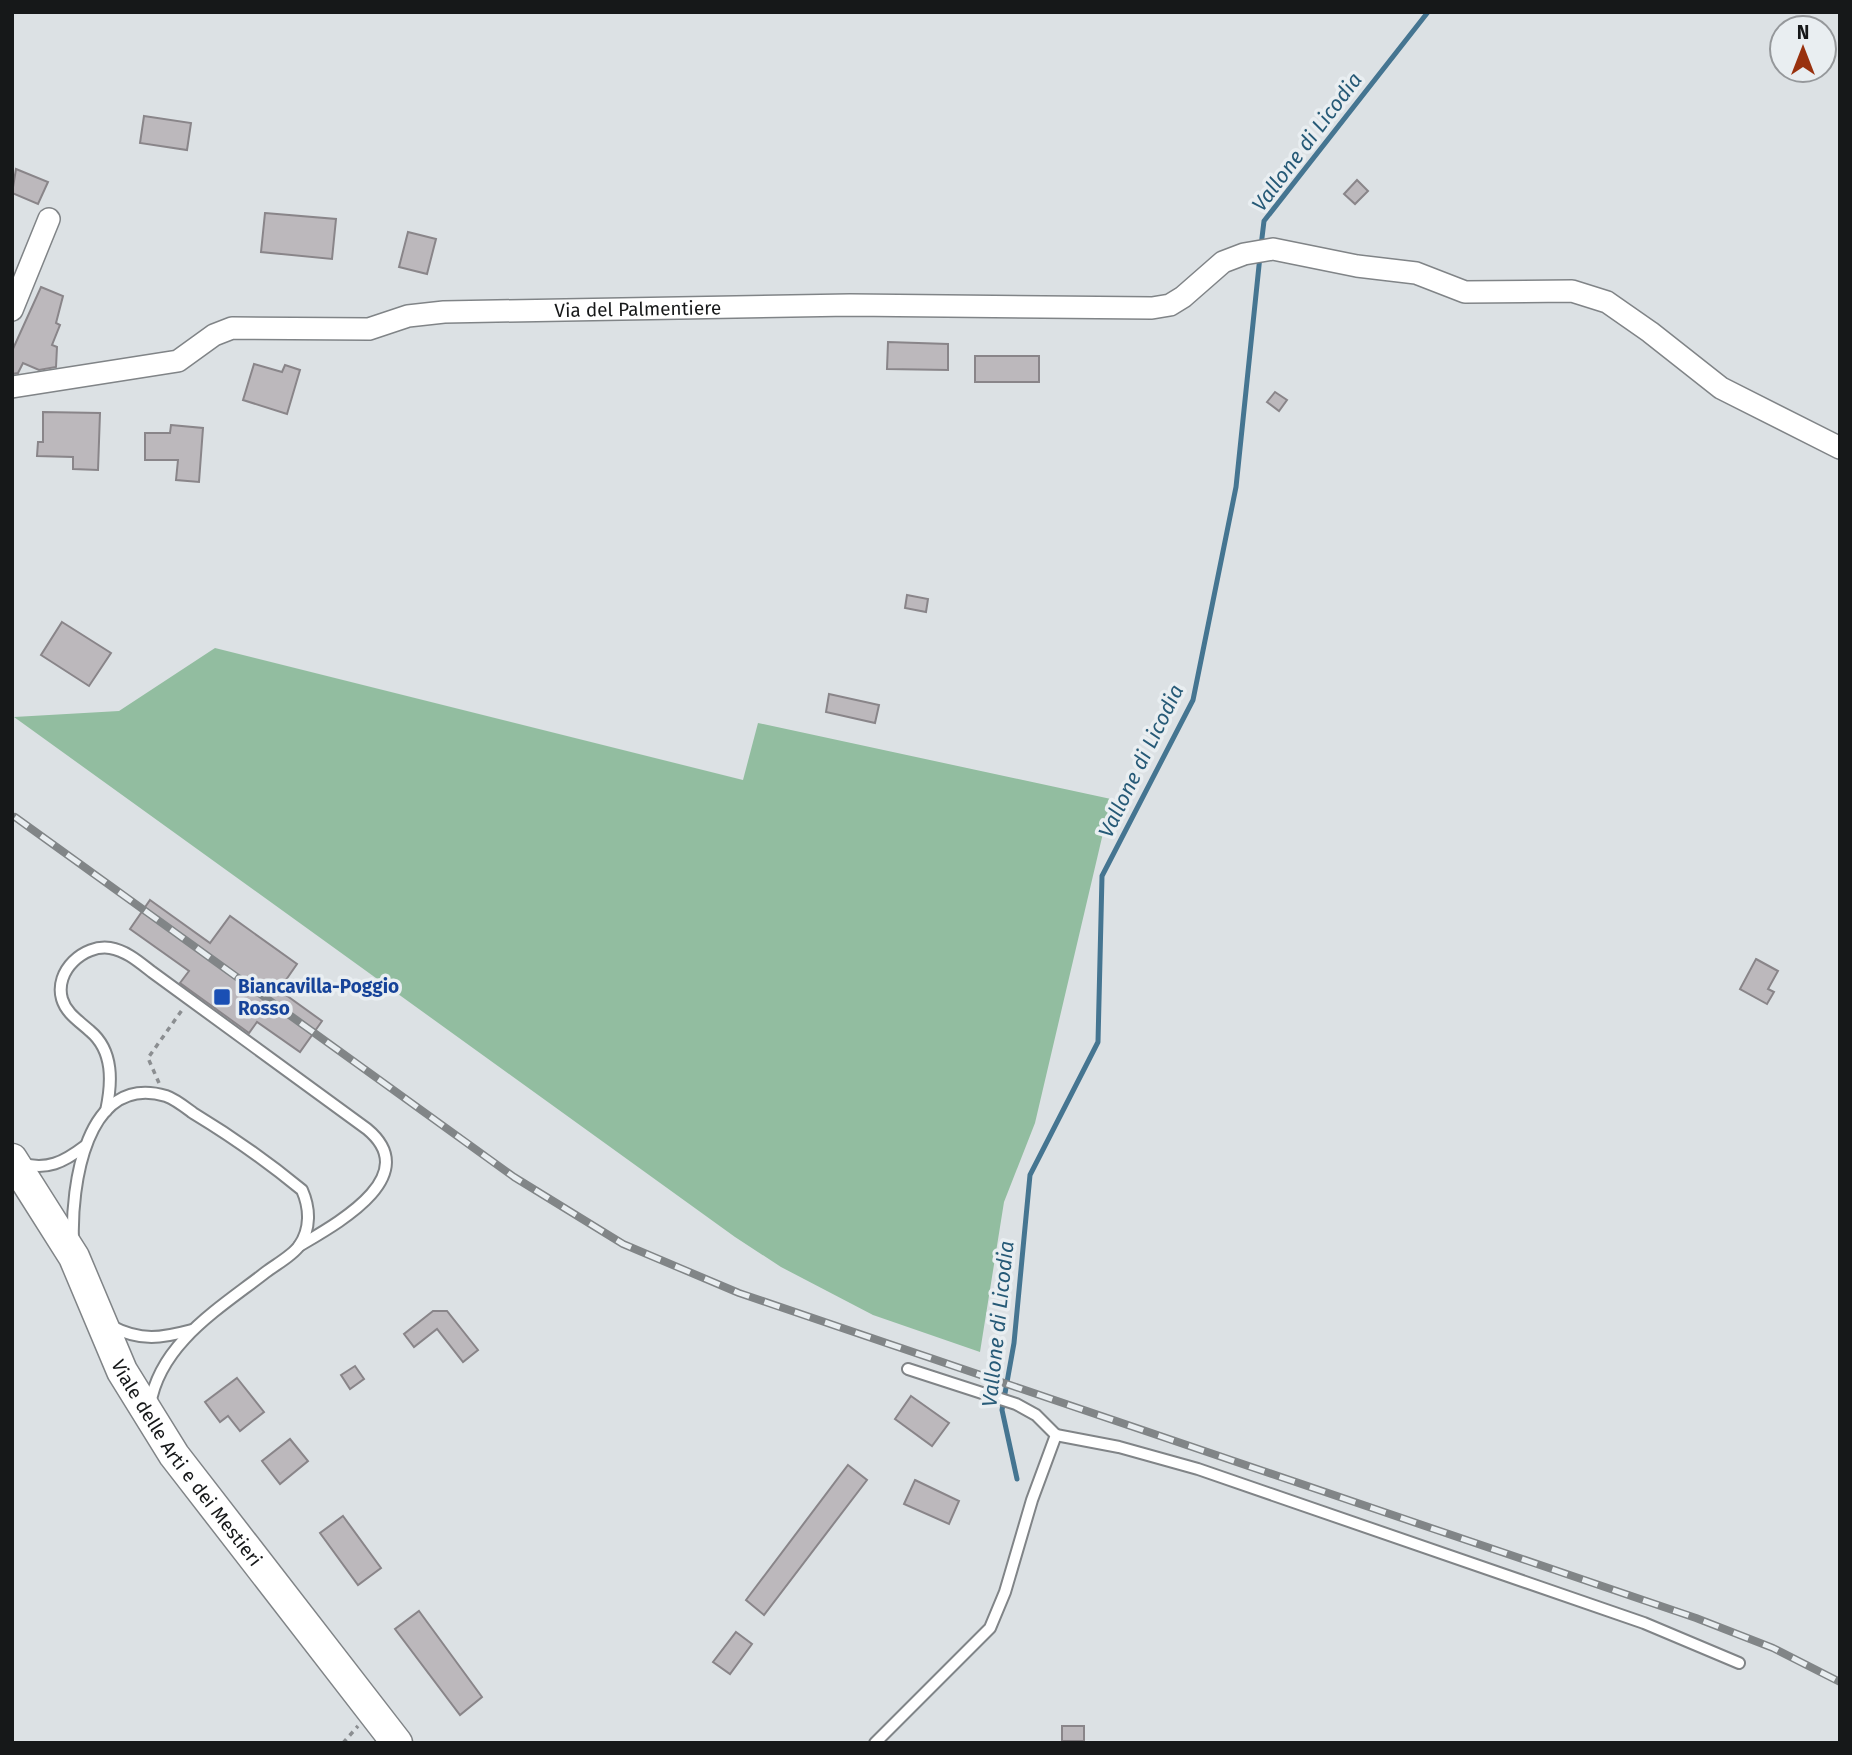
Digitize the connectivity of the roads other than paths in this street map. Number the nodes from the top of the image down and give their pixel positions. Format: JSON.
{"nodes":[{"id":1,"x":49,"y":219,"type":"dead end"},
{"id":2,"x":21,"y":262,"type":"edge"},
{"id":3,"x":12,"y":310,"type":"edge"},
{"id":4,"x":12,"y":387,"type":"edge"},
{"id":5,"x":1840,"y":448,"type":"edge"},
{"id":6,"x":106,"y":1111,"type":"junction"},
{"id":7,"x":85,"y":1146,"type":"junction"},
{"id":8,"x":13,"y":1160,"type":"edge"},
{"id":9,"x":299,"y":1246,"type":"junction"},
{"id":10,"x":74,"y":1257,"type":"junction"},
{"id":11,"x":100,"y":1320,"type":"junction"},
{"id":12,"x":192,"y":1330,"type":"junction"},
{"id":13,"x":908,"y":1369,"type":"dead end"},
{"id":14,"x":148,"y":1415,"type":"junction"},
{"id":15,"x":1056,"y":1435,"type":"junction"},
{"id":16,"x":1739,"y":1663,"type":"dead end"},
{"id":17,"x":397,"y":1743,"type":"edge"},
{"id":18,"x":875,"y":1743,"type":"edge"}],
"edges":[{"from":1,"to":2,"type":"street"},
{"from":2,"to":3,"type":"street"},
{"from":4,"to":5,"type":"street","name":"Via del Palmentiere"},
{"from":6,"to":7,"type":"lane"},
{"from":6,"to":9,"type":"lane"},
{"from":6,"to":9,"type":"lane"},
{"from":7,"to":8,"type":"lane"},
{"from":7,"to":10,"type":"lane"},
{"from":8,"to":10,"type":"street","name":"Viale delle Arti e dei Mestieri"},
{"from":9,"to":12,"type":"lane"},
{"from":10,"to":11,"type":"street","name":"Viale delle Arti e dei Mestieri"},
{"from":11,"to":12,"type":"lane"},
{"from":11,"to":14,"type":"street","name":"Viale delle Arti e dei Mestieri"},
{"from":12,"to":14,"type":"lane"},
{"from":13,"to":15,"type":"lane"},
{"from":14,"to":17,"type":"street","name":"Viale delle Arti e dei Mestieri"},
{"from":15,"to":16,"type":"lane"},
{"from":15,"to":18,"type":"lane"}]}
